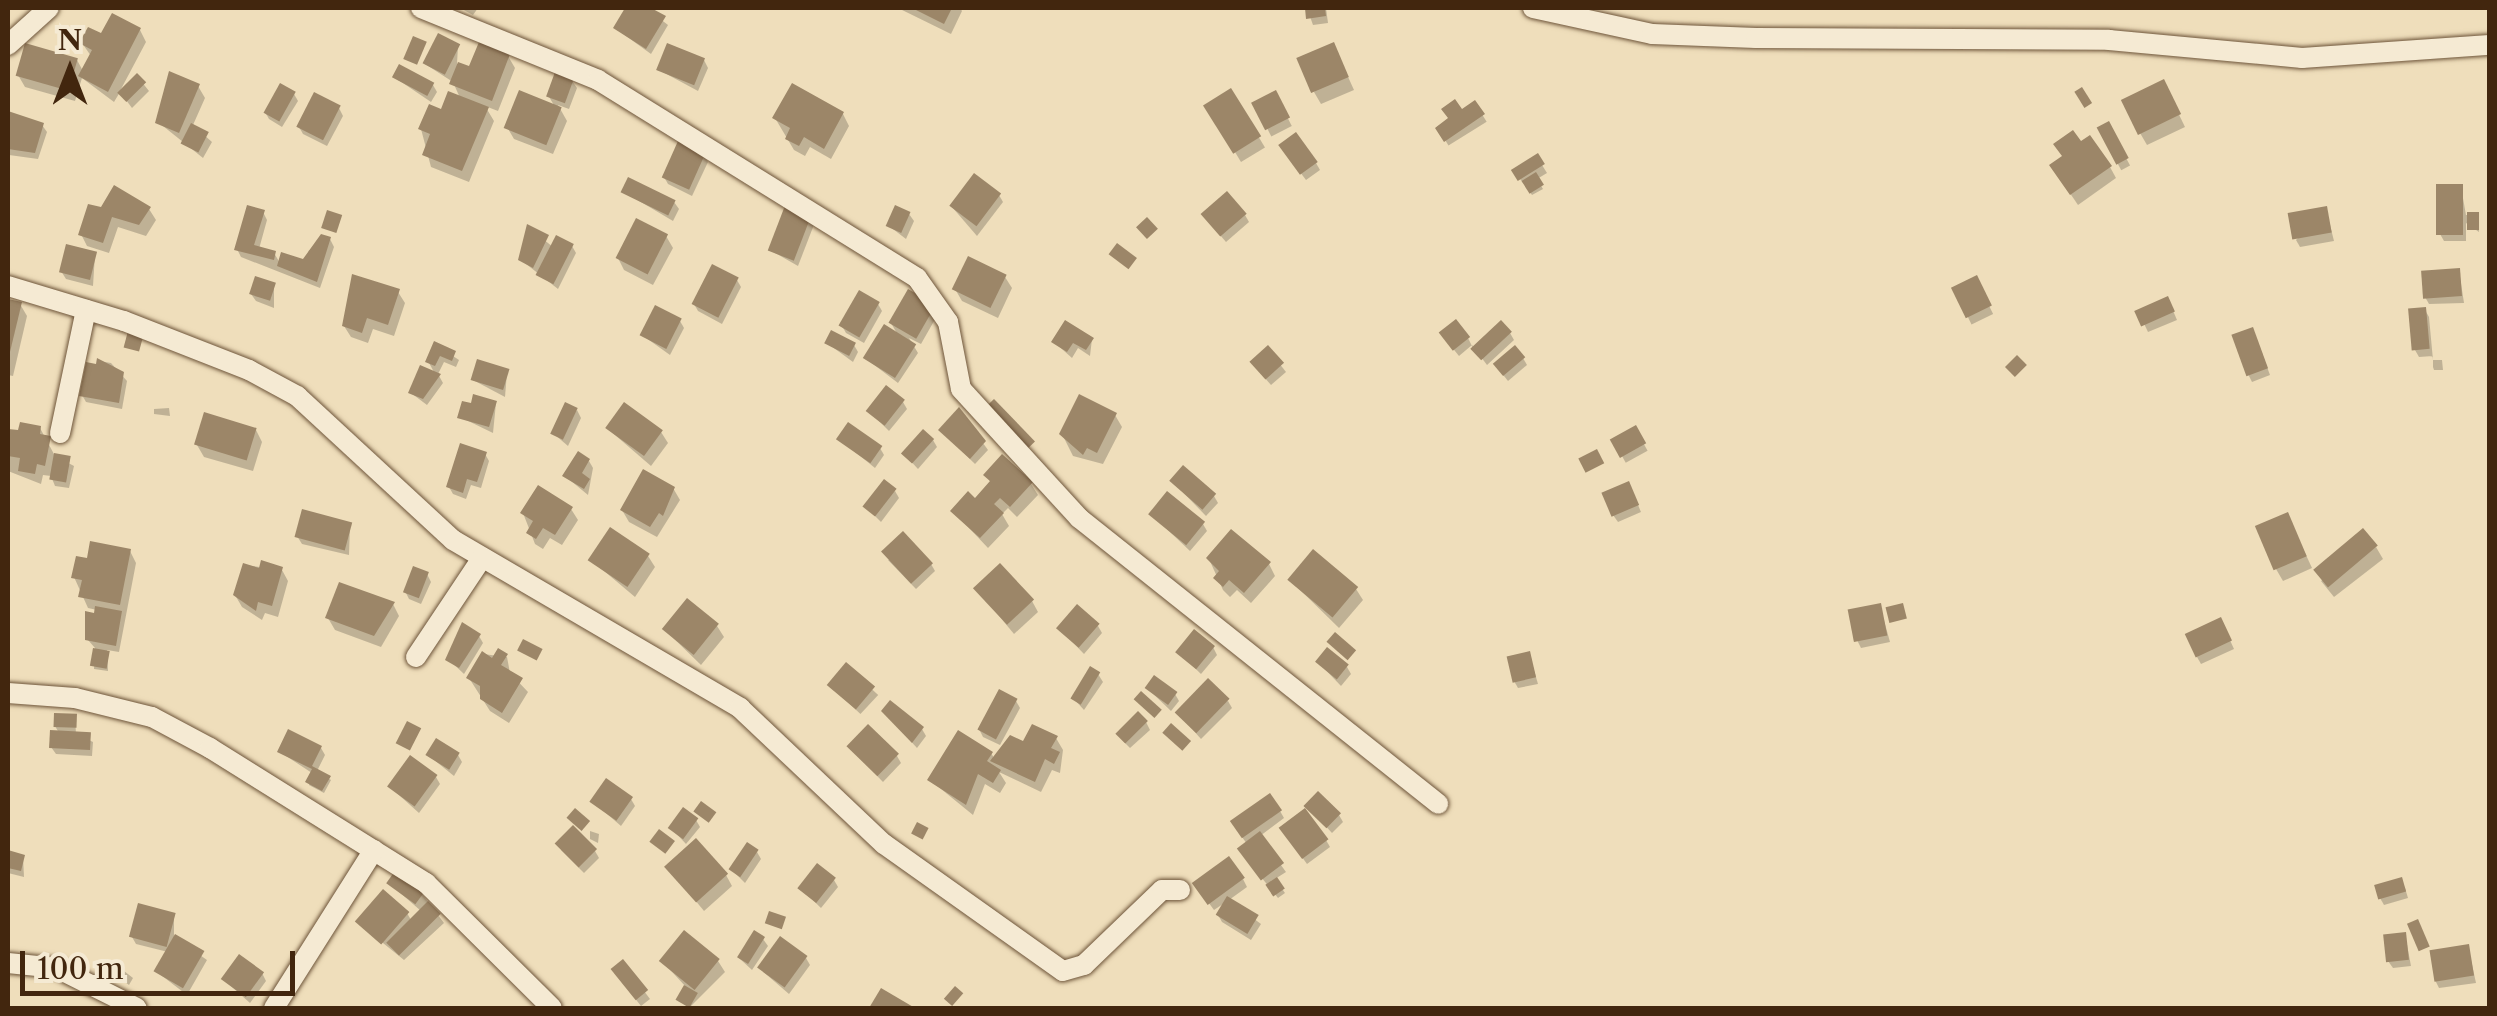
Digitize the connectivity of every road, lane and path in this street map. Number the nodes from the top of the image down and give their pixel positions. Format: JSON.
{"nodes":[{"id":1,"x":49,"y":8,"type":"edge"},
{"id":2,"x":421,"y":8,"type":"edge"},
{"id":3,"x":1532,"y":8,"type":"edge"},
{"id":4,"x":8,"y":45,"type":"edge"},
{"id":5,"x":2490,"y":45,"type":"edge"},
{"id":6,"x":8,"y":286,"type":"edge"},
{"id":7,"x":86,"y":310,"type":"junction"},
{"id":8,"x":60,"y":433,"type":"dead end"},
{"id":9,"x":482,"y":558,"type":"junction"},
{"id":10,"x":416,"y":656,"type":"dead end"},
{"id":11,"x":8,"y":693,"type":"edge"},
{"id":12,"x":1438,"y":804,"type":"dead end"},
{"id":13,"x":374,"y":850,"type":"junction"},
{"id":14,"x":1180,"y":890,"type":"dead end"},
{"id":15,"x":8,"y":963,"type":"edge"},
{"id":16,"x":137,"y":1008,"type":"edge"},
{"id":17,"x":274,"y":1008,"type":"edge"},
{"id":18,"x":552,"y":1008,"type":"edge"}],
"edges":[{"from":1,"to":4,"type":"street"},
{"from":2,"to":12,"type":"street"},
{"from":3,"to":5,"type":"street"},
{"from":6,"to":7,"type":"street"},
{"from":7,"to":8,"type":"street"},
{"from":7,"to":9,"type":"street"},
{"from":9,"to":10,"type":"street"},
{"from":9,"to":14,"type":"street"},
{"from":11,"to":13,"type":"street"},
{"from":13,"to":17,"type":"street"},
{"from":13,"to":18,"type":"street"},
{"from":15,"to":16,"type":"street"}]}
